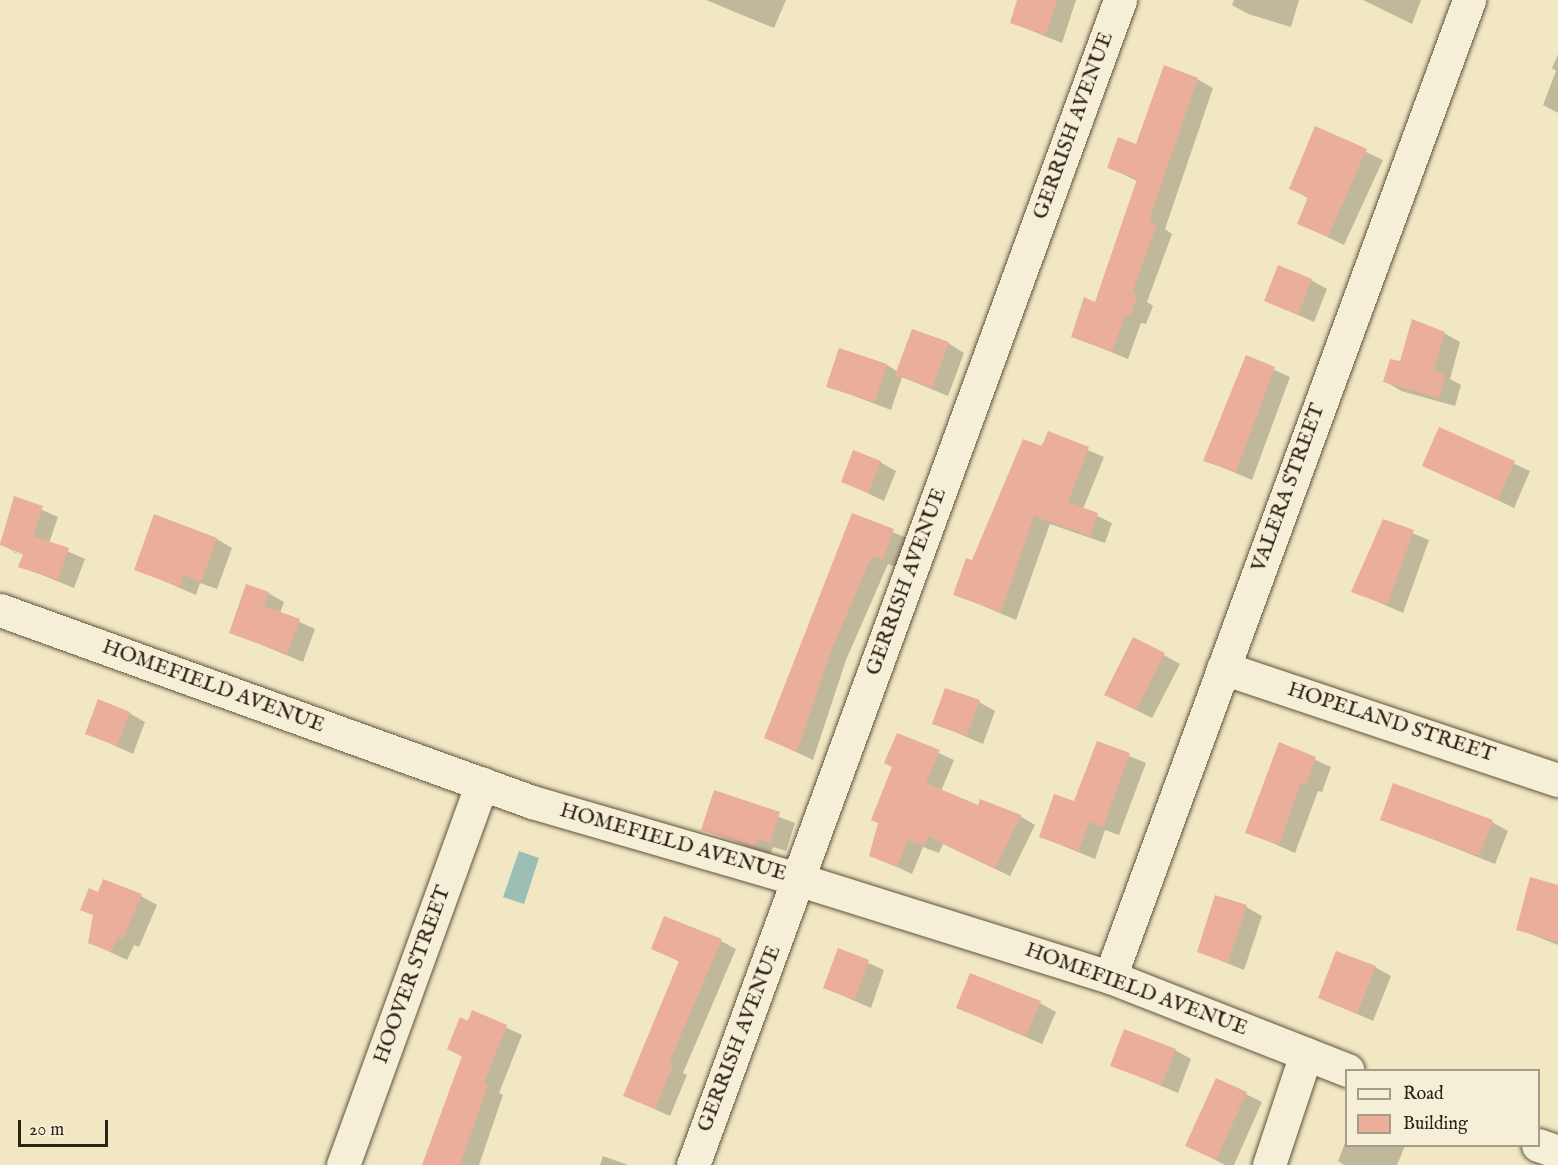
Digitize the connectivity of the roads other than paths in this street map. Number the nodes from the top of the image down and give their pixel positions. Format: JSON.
{"nodes":[{"id":1,"x":1120,"y":0,"type":"edge"},
{"id":2,"x":1469,"y":0,"type":"edge"},
{"id":3,"x":0,"y":610,"type":"edge"},
{"id":4,"x":1223,"y":668,"type":"junction"},
{"id":5,"x":1558,"y":780,"type":"edge"},
{"id":6,"x":482,"y":784,"type":"junction"},
{"id":7,"x":800,"y":880,"type":"junction"},
{"id":8,"x":1110,"y":977,"type":"junction"},
{"id":9,"x":1306,"y":1054,"type":"junction"},
{"id":10,"x":1345,"y":1070,"type":"edge"},
{"id":11,"x":1540,"y":1144,"type":"edge"},
{"id":12,"x":1558,"y":1152,"type":"edge"},
{"id":13,"x":344,"y":1165,"type":"edge"},
{"id":14,"x":693,"y":1165,"type":"edge"},
{"id":15,"x":1269,"y":1165,"type":"edge"}],
"edges":[{"from":1,"to":7,"type":"street","name":"GERRISH AVENUE"},
{"from":2,"to":4,"type":"street","name":"VALERA STREET"},
{"from":3,"to":6,"type":"street","name":"HOMEFIELD AVENUE"},
{"from":4,"to":5,"type":"street","name":"HOPELAND STREET"},
{"from":4,"to":8,"type":"street","name":"VALERA STREET"},
{"from":6,"to":7,"type":"street","name":"HOMEFIELD AVENUE"},
{"from":6,"to":13,"type":"street","name":"HOOVER STREET"},
{"from":7,"to":8,"type":"street","name":"HOMEFIELD AVENUE"},
{"from":7,"to":14,"type":"street","name":"GERRISH AVENUE"},
{"from":8,"to":9,"type":"street","name":"HOMEFIELD AVENUE"},
{"from":9,"to":10,"type":"street","name":"HOMEFIELD AVENUE"},
{"from":9,"to":15,"type":"street"},
{"from":11,"to":12,"type":"street"}]}
